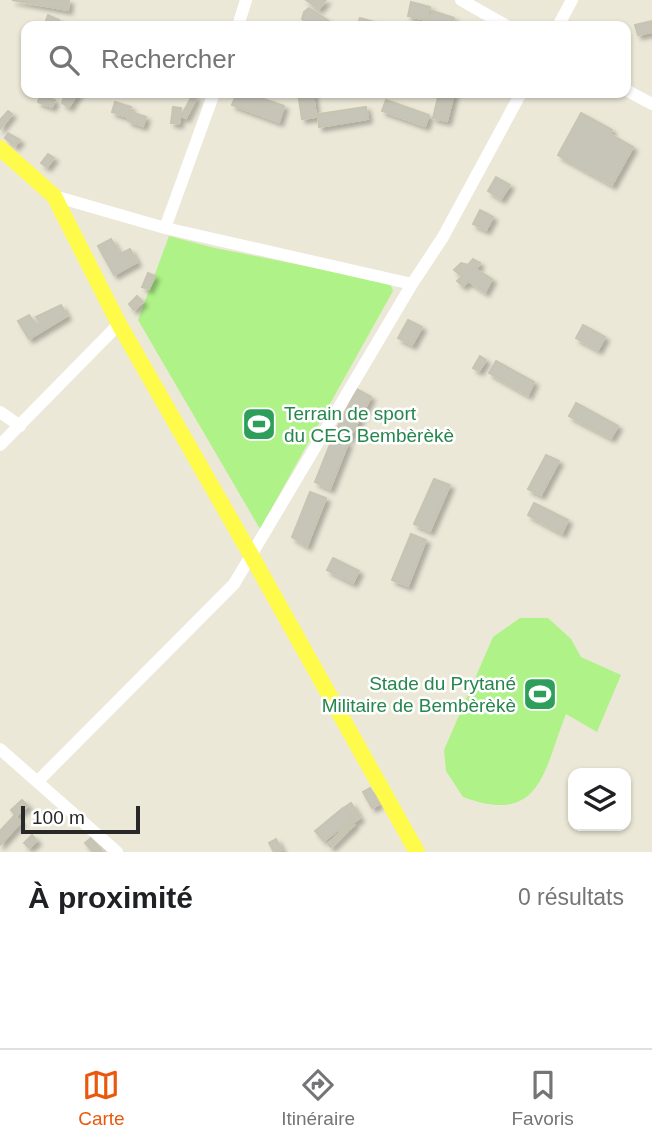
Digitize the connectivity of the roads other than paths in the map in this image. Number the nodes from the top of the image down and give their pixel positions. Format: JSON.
{"nodes":[{"id":1,"x":246,"y":0,"type":"edge"},
{"id":2,"x":461,"y":0,"type":"edge"},
{"id":3,"x":572,"y":0,"type":"edge"},
{"id":4,"x":239,"y":21,"type":"edge"},
{"id":5,"x":499,"y":21,"type":"edge"},
{"id":6,"x":561,"y":21,"type":"edge"},
{"id":7,"x":631,"y":93,"type":"edge"},
{"id":8,"x":212,"y":98,"type":"edge"},
{"id":9,"x":518,"y":98,"type":"edge"},
{"id":10,"x":652,"y":104,"type":"edge"},
{"id":11,"x":0,"y":148,"type":"edge"},
{"id":12,"x":54,"y":197,"type":"junction"},
{"id":13,"x":165,"y":228,"type":"junction"},
{"id":14,"x":412,"y":284,"type":"junction"},
{"id":15,"x":118,"y":324,"type":"junction"},
{"id":16,"x":0,"y":412,"type":"edge"},
{"id":17,"x":20,"y":426,"type":"junction"},
{"id":18,"x":0,"y":445,"type":"edge"},
{"id":19,"x":251,"y":555,"type":"junction"},
{"id":20,"x":0,"y":749,"type":"edge"},
{"id":21,"x":38,"y":781,"type":"junction"},
{"id":22,"x":117,"y":852,"type":"edge"},
{"id":23,"x":417,"y":852,"type":"edge"}],
"edges":[{"from":1,"to":4,"type":"street"},
{"from":2,"to":5,"type":"street"},
{"from":3,"to":6,"type":"street"},
{"from":7,"to":10,"type":"street"},
{"from":8,"to":13,"type":"street"},
{"from":9,"to":14,"type":"street"},
{"from":11,"to":12,"type":"main road"},
{"from":12,"to":13,"type":"street"},
{"from":12,"to":15,"type":"main road"},
{"from":13,"to":14,"type":"street"},
{"from":14,"to":19,"type":"street"},
{"from":15,"to":17,"type":"street"},
{"from":15,"to":19,"type":"main road"},
{"from":16,"to":17,"type":"street"},
{"from":17,"to":18,"type":"street"},
{"from":19,"to":21,"type":"street"},
{"from":19,"to":23,"type":"main road"},
{"from":20,"to":21,"type":"street"},
{"from":21,"to":22,"type":"street"}]}
